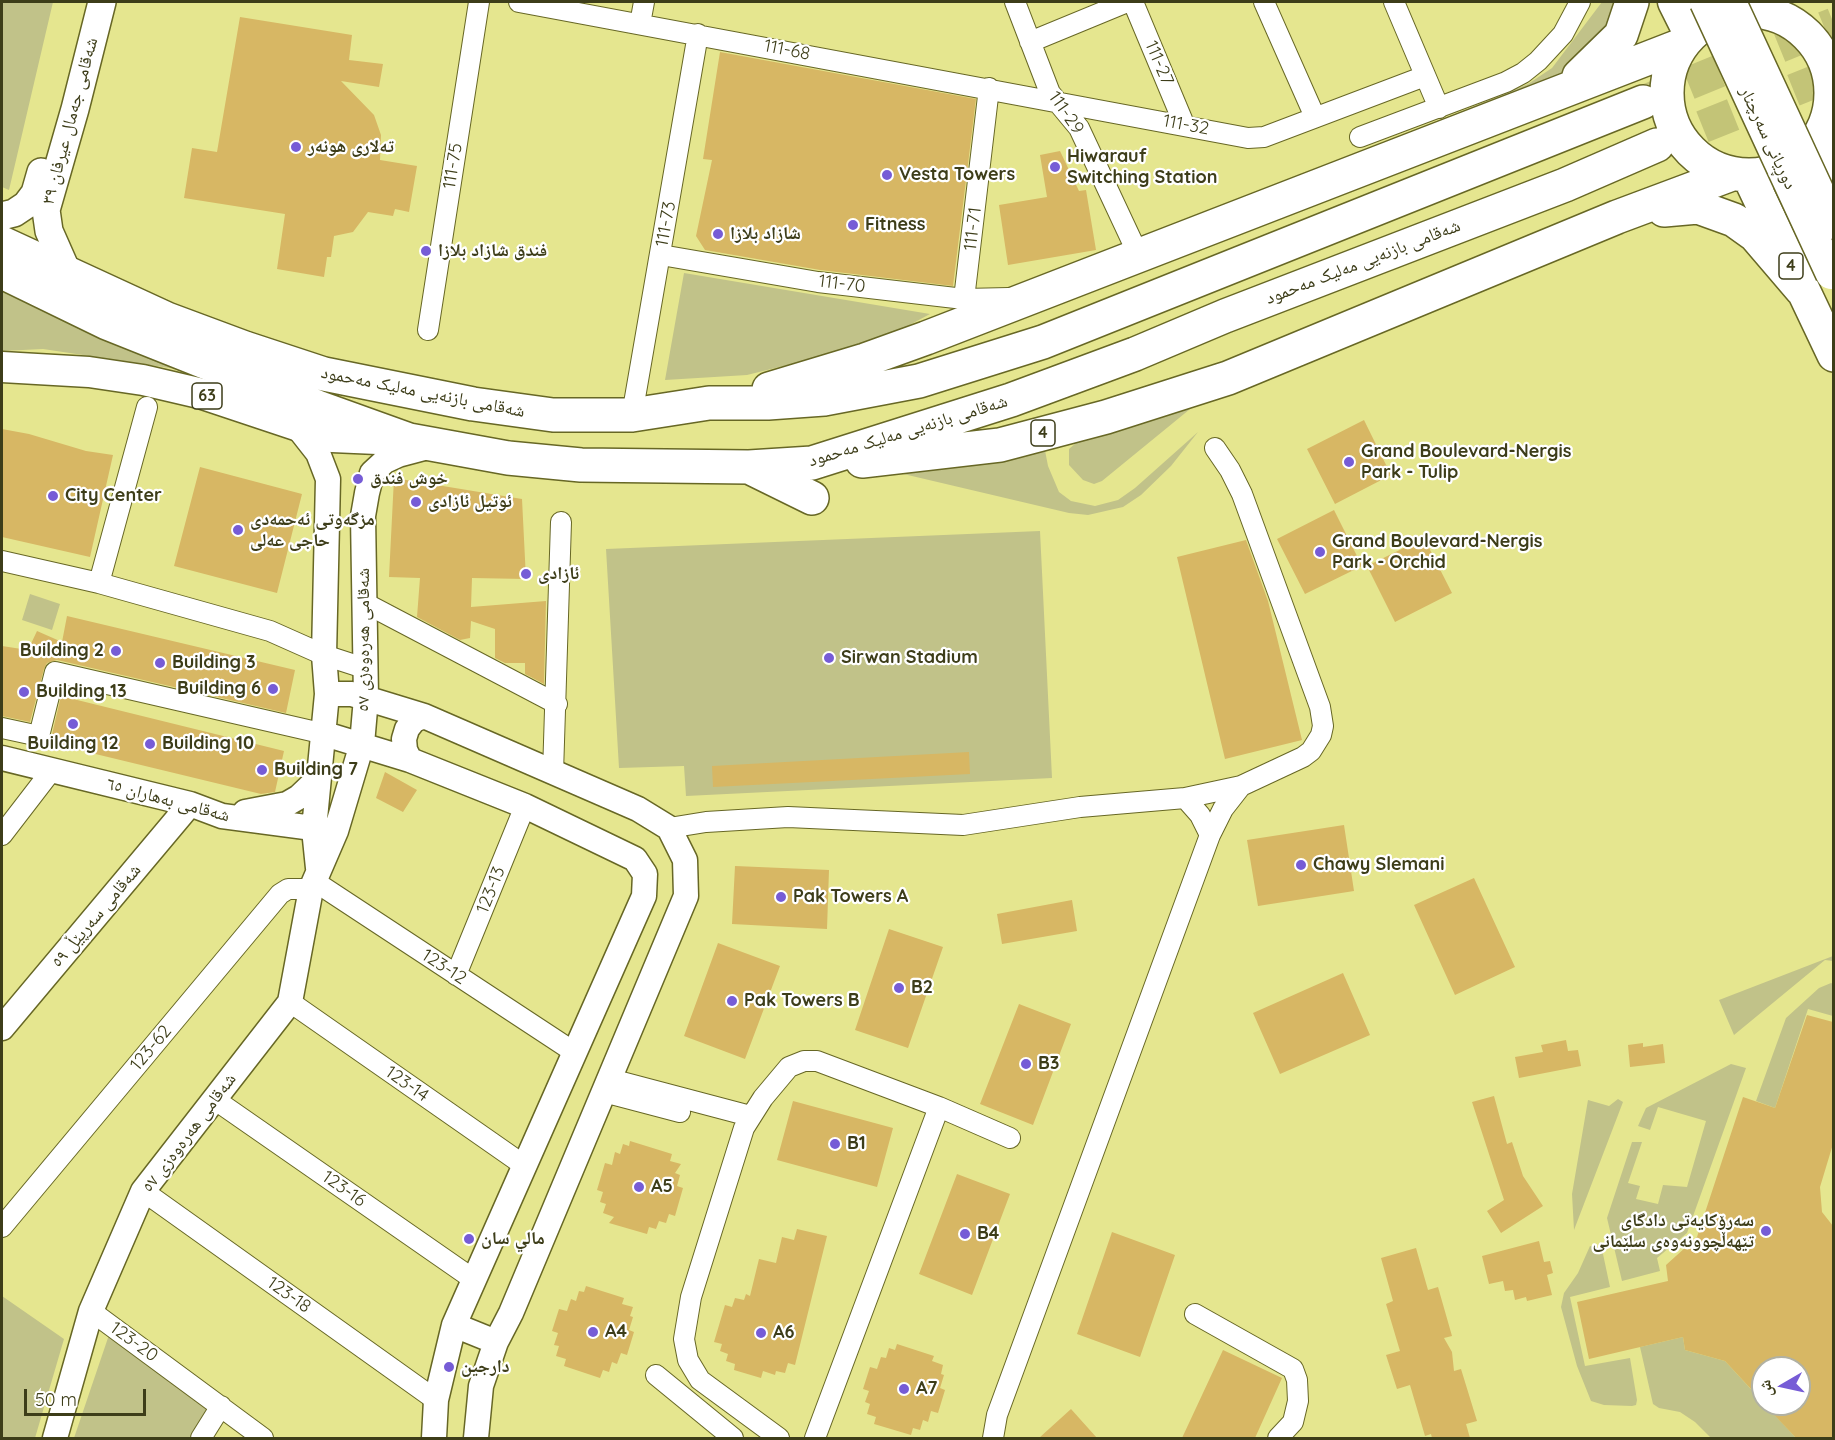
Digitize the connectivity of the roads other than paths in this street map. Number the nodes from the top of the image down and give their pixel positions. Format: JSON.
{"nodes":[{"id":1,"x":82,"y":2,"type":"edge"},
{"id":2,"x":102,"y":2,"type":"edge"},
{"id":3,"x":479,"y":2,"type":"edge"},
{"id":4,"x":519,"y":2,"type":"edge"},
{"id":5,"x":644,"y":2,"type":"edge"},
{"id":6,"x":1015,"y":2,"type":"edge"},
{"id":7,"x":1127,"y":2,"type":"edge"},
{"id":8,"x":1133,"y":2,"type":"edge"},
{"id":9,"x":1264,"y":2,"type":"edge"},
{"id":10,"x":1394,"y":2,"type":"edge"},
{"id":11,"x":1581,"y":2,"type":"edge"},
{"id":12,"x":1632,"y":2,"type":"edge"},
{"id":13,"x":1673,"y":2,"type":"edge"},
{"id":14,"x":1705,"y":2,"type":"edge"},
{"id":15,"x":1731,"y":2,"type":"edge"},
{"id":16,"x":1773,"y":7,"type":"edge"},
{"id":17,"x":640,"y":24,"type":"junction"},
{"id":18,"x":698,"y":34,"type":"junction"},
{"id":19,"x":1686,"y":40,"type":"junction"},
{"id":20,"x":1030,"y":42,"type":"junction"},
{"id":21,"x":1425,"y":76,"type":"junction"},
{"id":22,"x":989,"y":88,"type":"junction"},
{"id":23,"x":1567,"y":88,"type":"junction"},
{"id":24,"x":1054,"y":100,"type":"junction"},
{"id":25,"x":1643,"y":102,"type":"tunnel mouth"},
{"id":26,"x":1438,"y":108,"type":"junction"},
{"id":27,"x":1315,"y":117,"type":"junction"},
{"id":28,"x":1184,"y":124,"type":"junction"},
{"id":29,"x":1825,"y":132,"type":"edge"},
{"id":30,"x":1360,"y":137,"type":"dead end"},
{"id":31,"x":1545,"y":141,"type":"junction"},
{"id":32,"x":1657,"y":145,"type":"tunnel mouth"},
{"id":33,"x":1833,"y":165,"type":"edge"},
{"id":34,"x":1473,"y":169,"type":"junction"},
{"id":35,"x":1741,"y":175,"type":"junction"},
{"id":36,"x":1565,"y":185,"type":"junction"},
{"id":37,"x":1833,"y":202,"type":"edge"},
{"id":38,"x":1490,"y":212,"type":"junction"},
{"id":39,"x":2,"y":216,"type":"edge"},
{"id":40,"x":1617,"y":217,"type":"junction"},
{"id":41,"x":1833,"y":224,"type":"edge"},
{"id":42,"x":2,"y":243,"type":"edge"},
{"id":43,"x":1138,"y":254,"type":"junction"},
{"id":44,"x":661,"y":255,"type":"junction"},
{"id":45,"x":2,"y":272,"type":"edge"},
{"id":46,"x":68,"y":274,"type":"junction"},
{"id":47,"x":1832,"y":277,"type":"edge"},
{"id":48,"x":1802,"y":290,"type":"junction"},
{"id":49,"x":1025,"y":298,"type":"junction"},
{"id":50,"x":964,"y":299,"type":"junction"},
{"id":51,"x":428,"y":330,"type":"dead end"},
{"id":52,"x":1833,"y":355,"type":"edge"},
{"id":53,"x":2,"y":367,"type":"edge"},
{"id":54,"x":709,"y":404,"type":"junction"},
{"id":55,"x":147,"y":407,"type":"dead end"},
{"id":56,"x":632,"y":415,"type":"junction"},
{"id":57,"x":296,"y":425,"type":"junction"},
{"id":58,"x":422,"y":442,"type":"junction"},
{"id":59,"x":1215,"y":448,"type":"dead end"},
{"id":60,"x":812,"y":463,"type":"junction"},
{"id":61,"x":749,"y":467,"type":"junction"},
{"id":62,"x":812,"y":498,"type":"dead end"},
{"id":63,"x":561,"y":522,"type":"dead end"},
{"id":64,"x":2,"y":561,"type":"edge"},
{"id":65,"x":99,"y":583,"type":"junction"},
{"id":66,"x":363,"y":602,"type":"junction"},
{"id":67,"x":324,"y":655,"type":"junction"},
{"id":68,"x":364,"y":668,"type":"junction"},
{"id":69,"x":327,"y":694,"type":"junction"},
{"id":70,"x":366,"y":698,"type":"junction"},
{"id":71,"x":557,"y":704,"type":"junction"},
{"id":72,"x":424,"y":716,"type":"junction"},
{"id":73,"x":2,"y":728,"type":"edge"},
{"id":74,"x":325,"y":734,"type":"junction"},
{"id":75,"x":362,"y":744,"type":"junction"},
{"id":76,"x":2,"y":758,"type":"edge"},
{"id":77,"x":410,"y":760,"type":"junction"},
{"id":78,"x":52,"y":770,"type":"junction"},
{"id":79,"x":553,"y":773,"type":"junction"},
{"id":80,"x":319,"y":778,"type":"junction"},
{"id":81,"x":1241,"y":786,"type":"junction"},
{"id":82,"x":1185,"y":798,"type":"junction"},
{"id":83,"x":190,"y":804,"type":"junction"},
{"id":84,"x":525,"y":806,"type":"junction"},
{"id":85,"x":222,"y":816,"type":"junction"},
{"id":86,"x":669,"y":828,"type":"junction"},
{"id":87,"x":325,"y":830,"type":"junction"},
{"id":88,"x":2,"y":835,"type":"edge"},
{"id":89,"x":1210,"y":836,"type":"junction"},
{"id":90,"x":314,"y":880,"type":"junction"},
{"id":91,"x":456,"y":975,"type":"junction"},
{"id":92,"x":290,"y":1002,"type":"junction"},
{"id":93,"x":2,"y":1028,"type":"edge"},
{"id":94,"x":574,"y":1052,"type":"junction"},
{"id":95,"x":607,"y":1085,"type":"junction"},
{"id":96,"x":214,"y":1099,"type":"junction"},
{"id":97,"x":939,"y":1107,"type":"junction"},
{"id":98,"x":747,"y":1122,"type":"junction"},
{"id":99,"x":1010,"y":1138,"type":"dead end"},
{"id":100,"x":525,"y":1166,"type":"junction"},
{"id":101,"x":142,"y":1191,"type":"junction"},
{"id":102,"x":2,"y":1227,"type":"edge"},
{"id":103,"x":473,"y":1279,"type":"junction"},
{"id":104,"x":91,"y":1311,"type":"junction"},
{"id":105,"x":1196,"y":1314,"type":"dead end"},
{"id":106,"x":454,"y":1325,"type":"junction"},
{"id":107,"x":496,"y":1342,"type":"junction"},
{"id":108,"x":657,"y":1376,"type":"dead end"},
{"id":109,"x":436,"y":1400,"type":"junction"},
{"id":110,"x":221,"y":1406,"type":"junction"},
{"id":111,"x":751,"y":1419,"type":"junction"},
{"id":112,"x":55,"y":1438,"type":"edge"},
{"id":113,"x":201,"y":1438,"type":"edge"},
{"id":114,"x":263,"y":1438,"type":"edge"},
{"id":115,"x":434,"y":1438,"type":"edge"},
{"id":116,"x":476,"y":1438,"type":"edge"},
{"id":117,"x":735,"y":1438,"type":"edge"},
{"id":118,"x":779,"y":1438,"type":"edge"},
{"id":119,"x":815,"y":1438,"type":"edge"},
{"id":120,"x":993,"y":1438,"type":"edge"},
{"id":121,"x":1278,"y":1438,"type":"edge"}],
"edges":[{"from":1,"to":39,"type":"main road","name":"شەقامی جەمال عیرفان ٣٩"},
{"from":2,"to":46,"type":"main road","name":"شەقامی جەمال عیرفان ٣٩"},
{"from":3,"to":51,"type":"street","name":"111-75"},
{"from":4,"to":17,"type":"street","name":"111-68"},
{"from":5,"to":17,"type":"street"},
{"from":6,"to":20,"type":"street","name":"111-29"},
{"from":7,"to":20,"type":"street"},
{"from":8,"to":28,"type":"street","name":"111-27"},
{"from":9,"to":27,"type":"street"},
{"from":10,"to":21,"type":"street"},
{"from":11,"to":26,"type":"street"},
{"from":12,"to":23,"type":"highway"},
{"from":13,"to":19,"type":"main road"},
{"from":14,"to":47,"type":"main road","name":"دوڕیانی سەرچنار","bridge":true},
{"from":15,"to":41,"type":"main road","name":"دوڕیانی سەرچنار","bridge":true},
{"from":16,"to":19,"type":"highway"},
{"from":16,"to":29,"type":"highway"},
{"from":17,"to":18,"type":"street","name":"111-68"},
{"from":18,"to":22,"type":"street","name":"111-68"},
{"from":18,"to":44,"type":"street","name":"111-73"},
{"from":19,"to":23,"type":"highway"},
{"from":19,"to":35,"type":"highway"},
{"from":20,"to":24,"type":"street","name":"111-29"},
{"from":21,"to":26,"type":"street"},
{"from":21,"to":27,"type":"street","name":"111-32"},
{"from":22,"to":24,"type":"street","name":"111-68"},
{"from":22,"to":50,"type":"street","name":"111-71"},
{"from":23,"to":43,"type":"highway"},
{"from":24,"to":28,"type":"street","name":"111-32"},
{"from":24,"to":43,"type":"street","name":"111-29"},
{"from":25,"to":31,"type":"highway","name":"شەقامی بازنەیی مەلیک مەحمود"},
{"from":26,"to":30,"type":"street"},
{"from":27,"to":28,"type":"street","name":"111-32"},
{"from":29,"to":33,"type":"highway"},
{"from":29,"to":35,"type":"highway"},
{"from":31,"to":34,"type":"highway","name":"شەقامی بازنەیی مەلیک مەحمود"},
{"from":31,"to":36,"type":"highway"},
{"from":32,"to":36,"type":"highway","name":"شەقامی بازنەیی مەلیک مەحمود"},
{"from":34,"to":38,"type":"highway"},
{"from":34,"to":54,"type":"highway","name":"شەقامی بازنەیی مەلیک مەحمود"},
{"from":35,"to":40,"type":"highway"},
{"from":35,"to":48,"type":"highway","number":"4"},
{"from":36,"to":38,"type":"highway","name":"شەقامی بازنەیی مەلیک مەحمود"},
{"from":37,"to":48,"type":"highway"},
{"from":38,"to":60,"type":"highway","name":"شەقامی بازنەیی مەلیک مەحمود"},
{"from":40,"to":48,"type":"highway"},
{"from":40,"to":60,"type":"highway","number":"4"},
{"from":42,"to":46,"type":"highway","name":"شەقامی بازنەیی مەلیک مەحمود"},
{"from":43,"to":49,"type":"highway"},
{"from":44,"to":50,"type":"street","name":"111-70"},
{"from":44,"to":56,"type":"street","name":"111-73"},
{"from":45,"to":58,"type":"highway","name":"شەقامی بازنەیی مەلیک مەحمود"},
{"from":46,"to":56,"type":"highway","name":"شەقامی بازنەیی مەلیک مەحمود"},
{"from":48,"to":52,"type":"highway","number":"4"},
{"from":49,"to":50,"type":"street","name":"111-70"},
{"from":49,"to":54,"type":"highway"},
{"from":53,"to":57,"type":"main road","number":"63"},
{"from":54,"to":56,"type":"highway","name":"شەقامی بازنەیی مەلیک مەحمود"},
{"from":55,"to":65,"type":"street"},
{"from":57,"to":58,"type":"main road","number":"63"},
{"from":57,"to":67,"type":"street","name":"شەقامی هەرەوەزی ٥٧"},
{"from":58,"to":61,"type":"highway","name":"شەقامی بازنەیی مەلیک مەحمود"},
{"from":58,"to":66,"type":"street","name":"شەقامی هەرەوەزی ٥٧"},
{"from":59,"to":81,"type":"street"},
{"from":60,"to":61,"type":"highway","name":"شەقامی بازنەیی مەلیک مەحمود"},
{"from":61,"to":62,"type":"highway"},
{"from":63,"to":71,"type":"street"},
{"from":64,"to":65,"type":"street"},
{"from":65,"to":67,"type":"street"},
{"from":66,"to":68,"type":"street","name":"شەقامی هەرەوەزی ٥٧"},
{"from":66,"to":71,"type":"street"},
{"from":67,"to":68,"type":"street"},
{"from":67,"to":69,"type":"street","name":"شەقامی هەرەوەزی ٥٧"},
{"from":68,"to":70,"type":"street","name":"شەقامی هەرەوەزی ٥٧"},
{"from":69,"to":70,"type":"street"},
{"from":69,"to":74,"type":"street","name":"شەقامی هەرەوەزی ٥٧"},
{"from":70,"to":72,"type":"street"},
{"from":70,"to":75,"type":"street","name":"شەقامی هەرەوەزی ٥٧"},
{"from":71,"to":79,"type":"street"},
{"from":72,"to":77,"type":"street"},
{"from":72,"to":79,"type":"street"},
{"from":73,"to":74,"type":"street"},
{"from":74,"to":75,"type":"street"},
{"from":74,"to":80,"type":"street","name":"شەقامی هەرەوەزی ٥٧"},
{"from":75,"to":77,"type":"street"},
{"from":75,"to":87,"type":"street","name":"شەقامی هەرەوەزی ٥٧"},
{"from":76,"to":78,"type":"street","name":"شەقامی بەهاران ٦٥"},
{"from":77,"to":84,"type":"street"},
{"from":78,"to":83,"type":"street","name":"شەقامی بەهاران ٦٥"},
{"from":78,"to":88,"type":"street"},
{"from":79,"to":86,"type":"street"},
{"from":80,"to":85,"type":"street"},
{"from":80,"to":87,"type":"street","name":"شەقامی هەرەوەزی ٥٧"},
{"from":81,"to":82,"type":"street"},
{"from":81,"to":89,"type":"street"},
{"from":82,"to":86,"type":"street"},
{"from":82,"to":89,"type":"street"},
{"from":83,"to":85,"type":"street","name":"شەقامی بەهاران ٦٥"},
{"from":83,"to":93,"type":"street","name":"شەقامی سەرپێڵ ٥٩"},
{"from":84,"to":91,"type":"street","name":"123-13"},
{"from":84,"to":94,"type":"street"},
{"from":85,"to":87,"type":"street","name":"شەقامی بەهاران ٦٥"},
{"from":86,"to":95,"type":"street"},
{"from":87,"to":90,"type":"street","name":"شەقامی هەرەوەزی ٥٧"},
{"from":89,"to":120,"type":"street"},
{"from":90,"to":91,"type":"street","name":"123-12"},
{"from":90,"to":92,"type":"street","name":"شەقامی هەرەوەزی ٥٧"},
{"from":90,"to":102,"type":"street","name":"123-62"},
{"from":91,"to":94,"type":"street","name":"123-12"},
{"from":92,"to":96,"type":"street","name":"شەقامی هەرەوەزی ٥٧"},
{"from":92,"to":100,"type":"street","name":"123-14"},
{"from":94,"to":100,"type":"street"},
{"from":95,"to":98,"type":"street"},
{"from":95,"to":107,"type":"street"},
{"from":96,"to":101,"type":"street","name":"شەقامی هەرەوەزی ٥٧"},
{"from":96,"to":103,"type":"street","name":"123-16"},
{"from":97,"to":98,"type":"street"},
{"from":97,"to":99,"type":"street"},
{"from":97,"to":119,"type":"street"},
{"from":98,"to":111,"type":"street"},
{"from":100,"to":103,"type":"street"},
{"from":101,"to":104,"type":"street","name":"شەقامی هەرەوەزی ٥٧"},
{"from":101,"to":109,"type":"street","name":"123-18"},
{"from":103,"to":106,"type":"street"},
{"from":104,"to":110,"type":"street","name":"123-20"},
{"from":104,"to":112,"type":"street","name":"شەقامی هەرەوەزی ٥٧"},
{"from":105,"to":121,"type":"street"},
{"from":106,"to":107,"type":"street"},
{"from":106,"to":109,"type":"street"},
{"from":107,"to":116,"type":"street"},
{"from":108,"to":117,"type":"street"},
{"from":109,"to":115,"type":"street"},
{"from":110,"to":113,"type":"street"},
{"from":110,"to":114,"type":"street","name":"123-20"},
{"from":111,"to":117,"type":"street"},
{"from":111,"to":118,"type":"street"}]}
